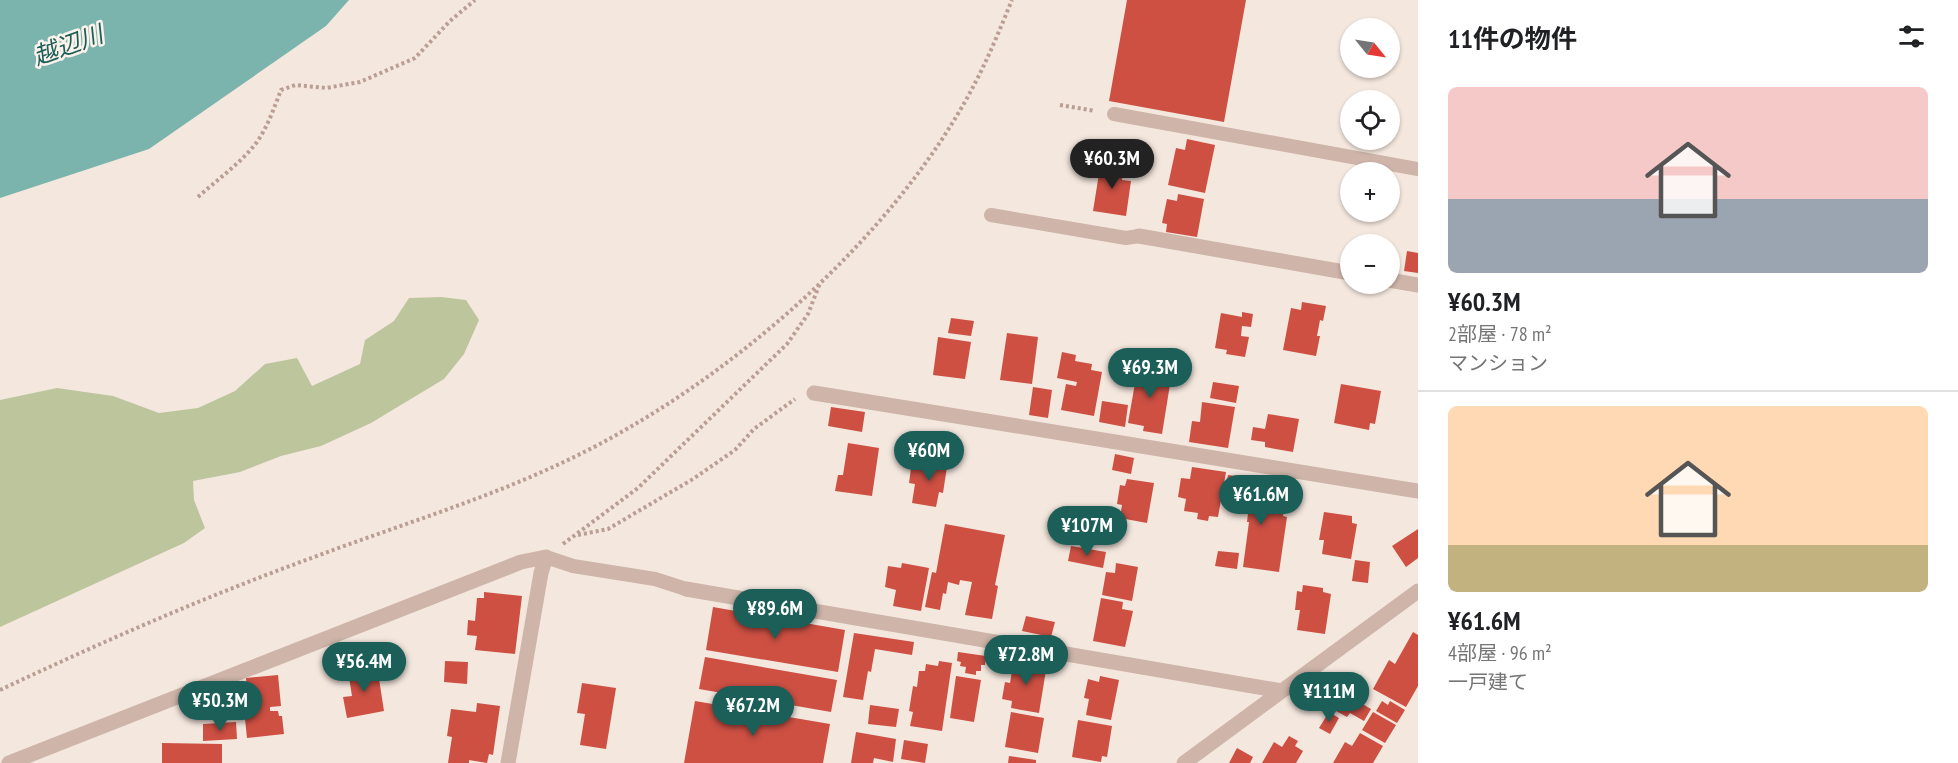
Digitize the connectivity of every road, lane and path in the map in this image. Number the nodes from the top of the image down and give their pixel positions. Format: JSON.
{"nodes":[{"id":1,"x":475,"y":0,"type":"edge"},
{"id":2,"x":1012,"y":0,"type":"edge"},
{"id":3,"x":1060,"y":105,"type":"dead end"},
{"id":4,"x":1114,"y":114,"type":"joint"},
{"id":5,"x":1418,"y":169,"type":"edge"},
{"id":6,"x":198,"y":197,"type":"dead end"},
{"id":7,"x":991,"y":215,"type":"dead end"},
{"id":8,"x":1139,"y":236,"type":"joint"},
{"id":9,"x":1340,"y":271,"type":"edge"},
{"id":10,"x":820,"y":282,"type":"junction"},
{"id":11,"x":1400,"y":282,"type":"edge"},
{"id":12,"x":1418,"y":285,"type":"edge"},
{"id":13,"x":814,"y":393,"type":"joint"},
{"id":14,"x":1418,"y":491,"type":"edge"},
{"id":15,"x":574,"y":536,"type":"junction"},
{"id":16,"x":546,"y":557,"type":"junction"},
{"id":17,"x":686,"y":590,"type":"joint"},
{"id":18,"x":1418,"y":591,"type":"edge"},
{"id":19,"x":0,"y":690,"type":"edge"},
{"id":20,"x":1282,"y":691,"type":"junction"},
{"id":21,"x":9,"y":763,"type":"edge"},
{"id":22,"x":508,"y":763,"type":"edge"},
{"id":23,"x":1184,"y":763,"type":"edge"}],
"edges":[{"from":1,"to":6,"type":"path"},
{"from":2,"to":10,"type":"path"},
{"from":3,"to":4,"type":"path"},
{"from":4,"to":5,"type":"lane"},
{"from":7,"to":8,"type":"lane"},
{"from":8,"to":9,"type":"street"},
{"from":10,"to":15,"type":"path"},
{"from":10,"to":19,"type":"path"},
{"from":11,"to":12,"type":"street"},
{"from":13,"to":14,"type":"street"},
{"from":13,"to":15,"type":"path"},
{"from":15,"to":16,"type":"path"},
{"from":16,"to":17,"type":"lane"},
{"from":16,"to":21,"type":"street"},
{"from":16,"to":22,"type":"street"},
{"from":17,"to":20,"type":"street"},
{"from":18,"to":20,"type":"street"},
{"from":20,"to":23,"type":"street"}]}
